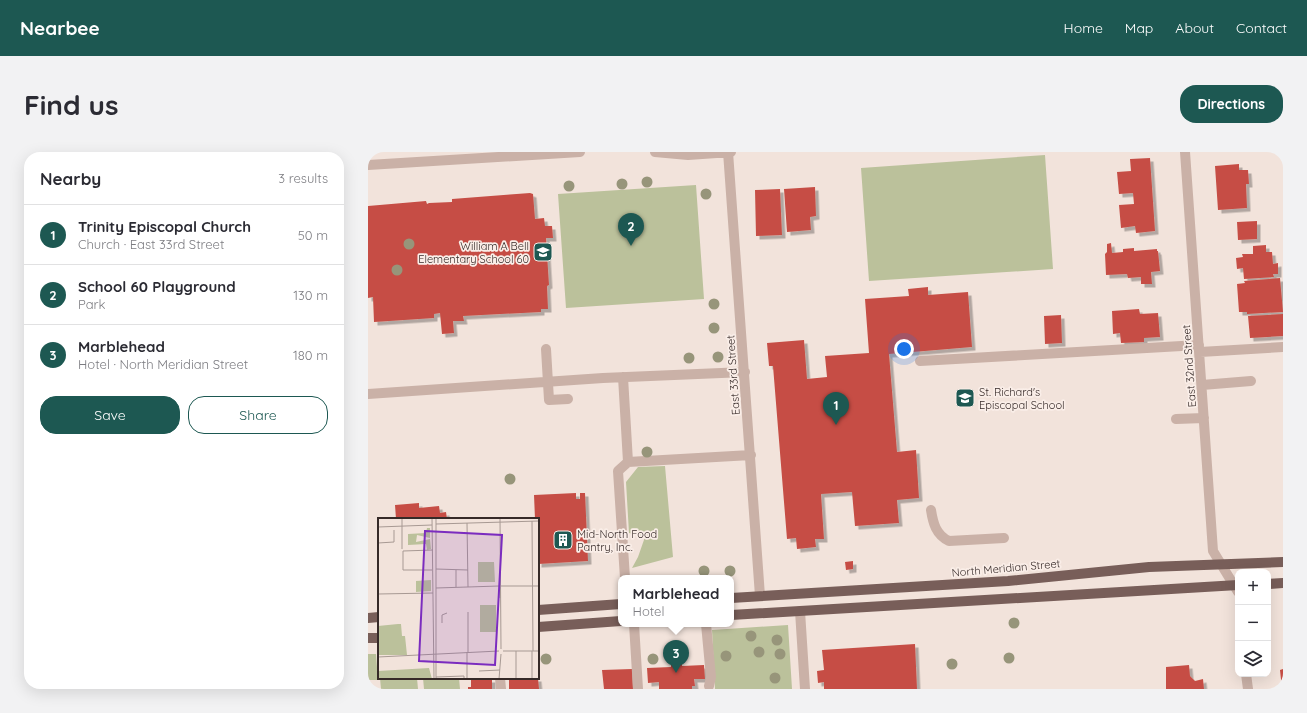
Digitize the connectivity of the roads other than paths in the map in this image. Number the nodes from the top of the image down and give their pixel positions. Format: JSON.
{"nodes":[{"id":1,"x":580,"y":152,"type":"edge"},
{"id":2,"x":655,"y":152,"type":"edge"},
{"id":3,"x":728,"y":152,"type":"edge"},
{"id":4,"x":731,"y":152,"type":"edge"},
{"id":5,"x":1185,"y":152,"type":"edge"},
{"id":6,"x":368,"y":165,"type":"edge"},
{"id":7,"x":1283,"y":347,"type":"edge"},
{"id":8,"x":546,"y":349,"type":"dead end"},
{"id":9,"x":1199,"y":349,"type":"junction"},
{"id":10,"x":920,"y":361,"type":"dead end"},
{"id":11,"x":744,"y":372,"type":"junction"},
{"id":12,"x":623,"y":377,"type":"junction"},
{"id":13,"x":1251,"y":381,"type":"dead end"},
{"id":14,"x":548,"y":382,"type":"junction"},
{"id":15,"x":1202,"y":385,"type":"junction"},
{"id":16,"x":368,"y":394,"type":"edge"},
{"id":17,"x":568,"y":399,"type":"dead end"},
{"id":18,"x":1204,"y":418,"type":"junction"},
{"id":19,"x":1176,"y":419,"type":"dead end"},
{"id":20,"x":751,"y":455,"type":"junction"},
{"id":21,"x":628,"y":462,"type":"junction"},
{"id":22,"x":931,"y":510,"type":"dead end"},
{"id":23,"x":1004,"y":538,"type":"dead end"},
{"id":24,"x":1283,"y":562,"type":"edge"},
{"id":25,"x":1222,"y":565,"type":"junction"},
{"id":26,"x":625,"y":575,"type":"edge"},
{"id":27,"x":1283,"y":583,"type":"edge"},
{"id":28,"x":1271,"y":584,"type":"edge"},
{"id":29,"x":1235,"y":585,"type":"edge"},
{"id":30,"x":1235,"y":588,"type":"edge"},
{"id":31,"x":760,"y":596,"type":"junction"},
{"id":32,"x":734,"y":598,"type":"edge"},
{"id":33,"x":618,"y":604,"type":"edge"},
{"id":34,"x":539,"y":610,"type":"edge"},
{"id":35,"x":800,"y":611,"type":"junction"},
{"id":36,"x":734,"y":615,"type":"edge"},
{"id":37,"x":378,"y":617,"type":"edge"},
{"id":38,"x":368,"y":618,"type":"edge"},
{"id":39,"x":618,"y":621,"type":"edge"},
{"id":40,"x":539,"y":627,"type":"edge"},
{"id":41,"x":634,"y":627,"type":"edge"},
{"id":42,"x":706,"y":627,"type":"edge"},
{"id":43,"x":1246,"y":677,"type":"edge"},
{"id":44,"x":500,"y":679,"type":"edge"},
{"id":45,"x":709,"y":686,"type":"dead end"},
{"id":46,"x":501,"y":689,"type":"edge"},
{"id":47,"x":638,"y":689,"type":"edge"},
{"id":48,"x":805,"y":689,"type":"edge"},
{"id":49,"x":1248,"y":689,"type":"edge"}],
"edges":[{"from":1,"to":6,"type":"street"},
{"from":2,"to":3,"type":"street"},
{"from":3,"to":4,"type":"street"},
{"from":3,"to":11,"type":"street","name":"East 33rd Street"},
{"from":5,"to":9,"type":"street","name":"East 32nd Street"},
{"from":7,"to":9,"type":"street"},
{"from":8,"to":14,"type":"street"},
{"from":9,"to":10,"type":"street"},
{"from":9,"to":15,"type":"street","name":"East 32nd Street"},
{"from":11,"to":12,"type":"street"},
{"from":11,"to":20,"type":"street","name":"East 33rd Street"},
{"from":12,"to":14,"type":"street"},
{"from":12,"to":21,"type":"street"},
{"from":13,"to":15,"type":"street"},
{"from":14,"to":16,"type":"street"},
{"from":14,"to":17,"type":"street"},
{"from":15,"to":18,"type":"street","name":"East 32nd Street"},
{"from":18,"to":19,"type":"street"},
{"from":18,"to":25,"type":"street","name":"East 32nd Street"},
{"from":20,"to":21,"type":"street"},
{"from":20,"to":31,"type":"street","name":"East 33rd Street"},
{"from":21,"to":26,"type":"street"},
{"from":22,"to":23,"type":"street"},
{"from":24,"to":25,"type":"main road","name":"North Meridian Street"},
{"from":25,"to":29,"type":"street","name":"East 32nd Street"},
{"from":25,"to":31,"type":"main road","name":"North Meridian Street"},
{"from":27,"to":28,"type":"main road"},
{"from":30,"to":35,"type":"main road"},
{"from":31,"to":32,"type":"main road","name":"North Meridian Street"},
{"from":33,"to":34,"type":"main road"},
{"from":35,"to":36,"type":"main road"},
{"from":35,"to":48,"type":"street"},
{"from":37,"to":38,"type":"main road"},
{"from":39,"to":40,"type":"main road"},
{"from":41,"to":47,"type":"street"},
{"from":42,"to":45,"type":"street"},
{"from":43,"to":49,"type":"street"},
{"from":44,"to":46,"type":"street"}]}
